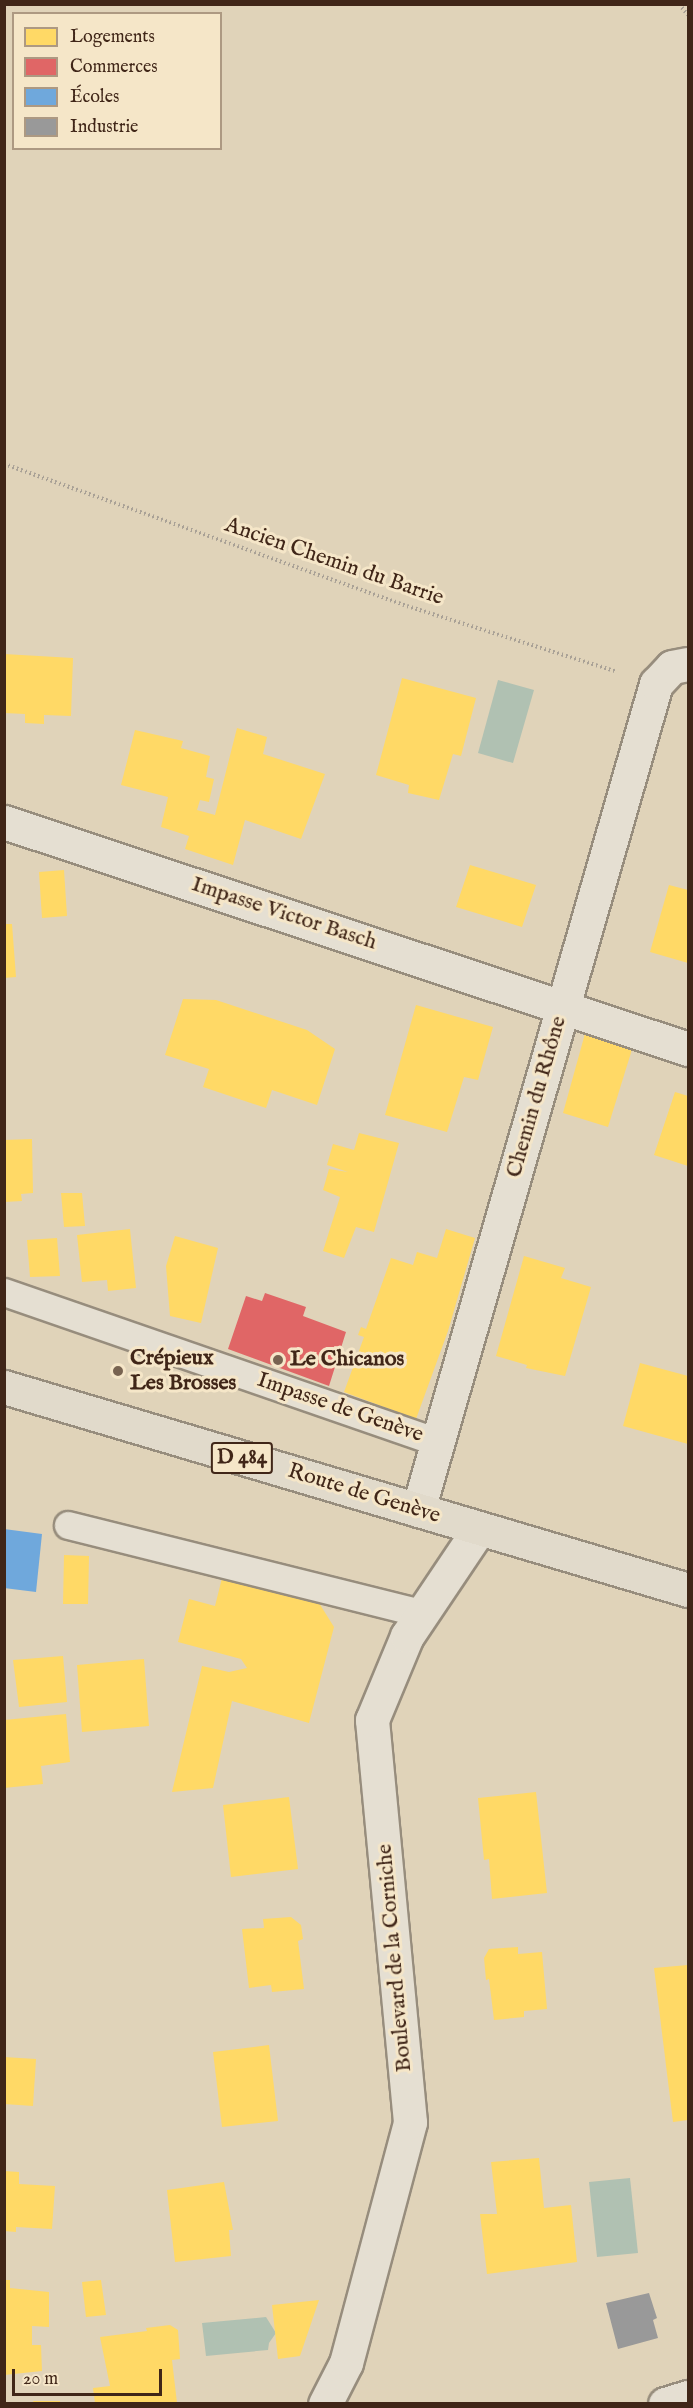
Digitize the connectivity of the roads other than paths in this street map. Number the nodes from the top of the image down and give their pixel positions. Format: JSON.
{"nodes":[{"id":1,"x":688,"y":664,"type":"edge"},
{"id":2,"x":4,"y":822,"type":"edge"},
{"id":3,"x":563,"y":1006,"type":"junction"},
{"id":4,"x":688,"y":1049,"type":"edge"},
{"id":5,"x":4,"y":1292,"type":"edge"},
{"id":6,"x":4,"y":1387,"type":"edge"},
{"id":7,"x":438,"y":1442,"type":"junction"},
{"id":8,"x":418,"y":1510,"type":"junction"},
{"id":9,"x":68,"y":1525,"type":"dead end"},
{"id":10,"x":480,"y":1529,"type":"junction"},
{"id":11,"x":688,"y":1590,"type":"edge"},
{"id":12,"x":424,"y":1614,"type":"junction"},
{"id":13,"x":688,"y":2397,"type":"edge"},
{"id":14,"x":326,"y":2403,"type":"edge"},
{"id":15,"x":665,"y":2403,"type":"edge"}],
"edges":[{"from":1,"to":3,"type":"street","name":"Chemin du Rhône"},
{"from":2,"to":3,"type":"street","name":"Impasse Victor Basch"},
{"from":3,"to":4,"type":"street","name":"Impasse Victor Basch"},
{"from":3,"to":7,"type":"street","name":"Chemin du Rhône"},
{"from":5,"to":7,"type":"lane","name":"Impasse de Genève"},
{"from":6,"to":8,"type":"main road","name":"Route de Genève","number":"D 484"},
{"from":7,"to":8,"type":"street","name":"Chemin du Rhône"},
{"from":8,"to":10,"type":"main road","name":"Route de Genève","number":"D 484"},
{"from":9,"to":12,"type":"lane"},
{"from":10,"to":11,"type":"main road","name":"Route de Genève","number":"D 484"},
{"from":10,"to":12,"type":"street","name":"Boulevard de la Corniche"},
{"from":12,"to":14,"type":"street","name":"Boulevard de la Corniche"},
{"from":13,"to":15,"type":"street"}]}
